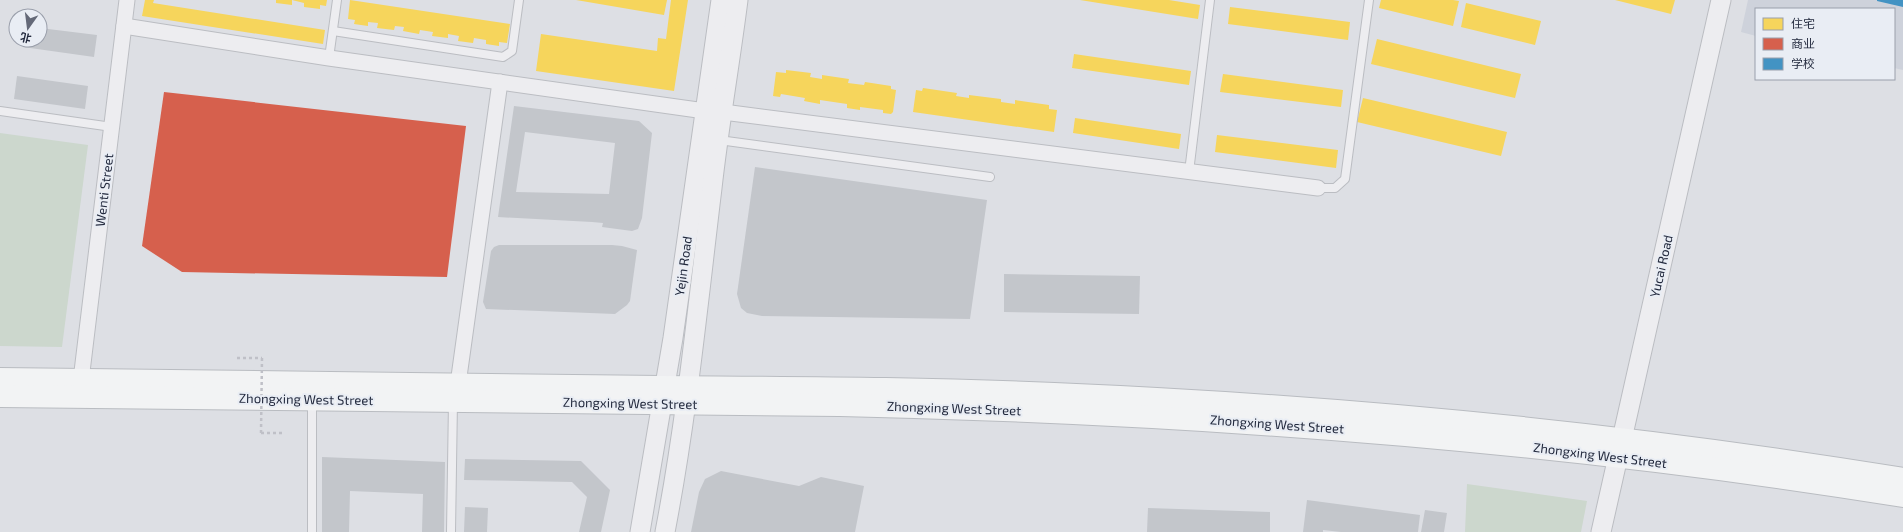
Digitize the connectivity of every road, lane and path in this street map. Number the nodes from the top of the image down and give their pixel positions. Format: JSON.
{"nodes":[{"id":1,"x":127,"y":0,"type":"edge"},
{"id":2,"x":337,"y":0,"type":"edge"},
{"id":3,"x":519,"y":0,"type":"edge"},
{"id":4,"x":721,"y":0,"type":"edge"},
{"id":5,"x":738,"y":0,"type":"edge"},
{"id":6,"x":1210,"y":0,"type":"edge"},
{"id":7,"x":1369,"y":0,"type":"edge"},
{"id":8,"x":1721,"y":0,"type":"edge"},
{"id":9,"x":124,"y":26,"type":"junction"},
{"id":10,"x":333,"y":31,"type":"junction"},
{"id":11,"x":329,"y":58,"type":"junction"},
{"id":12,"x":500,"y":82,"type":"junction"},
{"id":13,"x":714,"y":111,"type":"junction"},
{"id":14,"x":0,"y":112,"type":"edge"},
{"id":15,"x":112,"y":127,"type":"junction"},
{"id":16,"x":719,"y":140,"type":"junction"},
{"id":17,"x":1189,"y":172,"type":"junction"},
{"id":18,"x":990,"y":178,"type":"dead end"},
{"id":19,"x":1318,"y":188,"type":"joint"},
{"id":20,"x":238,"y":358,"type":"dead end"},
{"id":21,"x":0,"y":379,"type":"edge"},
{"id":22,"x":81,"y":380,"type":"junction"},
{"id":23,"x":455,"y":392,"type":"junction"},
{"id":24,"x":663,"y":395,"type":"junction"},
{"id":25,"x":687,"y":395,"type":"junction"},
{"id":26,"x":0,"y":396,"type":"edge"},
{"id":27,"x":312,"y":399,"type":"junction"},
{"id":28,"x":284,"y":433,"type":"dead end"},
{"id":29,"x":1620,"y":448,"type":"junction"},
{"id":30,"x":1903,"y":479,"type":"edge"},
{"id":31,"x":1903,"y":496,"type":"edge"},
{"id":32,"x":312,"y":532,"type":"edge"},
{"id":33,"x":451,"y":532,"type":"edge"},
{"id":34,"x":640,"y":532,"type":"edge"},
{"id":35,"x":665,"y":532,"type":"edge"},
{"id":36,"x":1601,"y":532,"type":"edge"}],
"edges":[{"from":1,"to":9,"type":"street","name":"Wenti Street"},
{"from":2,"to":10,"type":"lane"},
{"from":3,"to":10,"type":"lane"},
{"from":4,"to":13,"type":"street","name":"Yejin Road"},
{"from":5,"to":13,"type":"street","name":"Yejin Road"},
{"from":6,"to":17,"type":"lane"},
{"from":7,"to":19,"type":"lane"},
{"from":8,"to":29,"type":"street","name":"Yucai Road"},
{"from":9,"to":11,"type":"street"},
{"from":9,"to":15,"type":"street","name":"Wenti Street"},
{"from":10,"to":11,"type":"lane"},
{"from":11,"to":12,"type":"street"},
{"from":12,"to":13,"type":"street"},
{"from":12,"to":23,"type":"street"},
{"from":13,"to":16,"type":"street","name":"Yejin Road"},
{"from":13,"to":17,"type":"street"},
{"from":13,"to":24,"type":"street","name":"Yejin Road"},
{"from":14,"to":15,"type":"lane"},
{"from":15,"to":22,"type":"street","name":"Wenti Street"},
{"from":16,"to":18,"type":"lane"},
{"from":16,"to":25,"type":"street","name":"Yejin Road"},
{"from":17,"to":19,"type":"street"},
{"from":20,"to":28,"type":"path","bridge":true},
{"from":21,"to":22,"type":"main road","name":"Zhongxing West Street"},
{"from":22,"to":23,"type":"main road","name":"Zhongxing West Street"},
{"from":23,"to":24,"type":"main road","name":"Zhongxing West Street"},
{"from":23,"to":27,"type":"main road","name":"Zhongxing West Street"},
{"from":23,"to":33,"type":"lane"},
{"from":24,"to":25,"type":"main road","name":"Zhongxing West Street"},
{"from":24,"to":34,"type":"street","name":"Yejin Road"},
{"from":25,"to":29,"type":"main road","name":"Zhongxing West Street"},
{"from":25,"to":35,"type":"street","name":"Yejin Road"},
{"from":26,"to":27,"type":"main road","name":"Zhongxing West Street"},
{"from":27,"to":32,"type":"lane"},
{"from":29,"to":30,"type":"main road","name":"Zhongxing West Street"},
{"from":29,"to":31,"type":"main road","name":"Zhongxing West Street"},
{"from":29,"to":36,"type":"street","name":"Yucai Road"}]}
